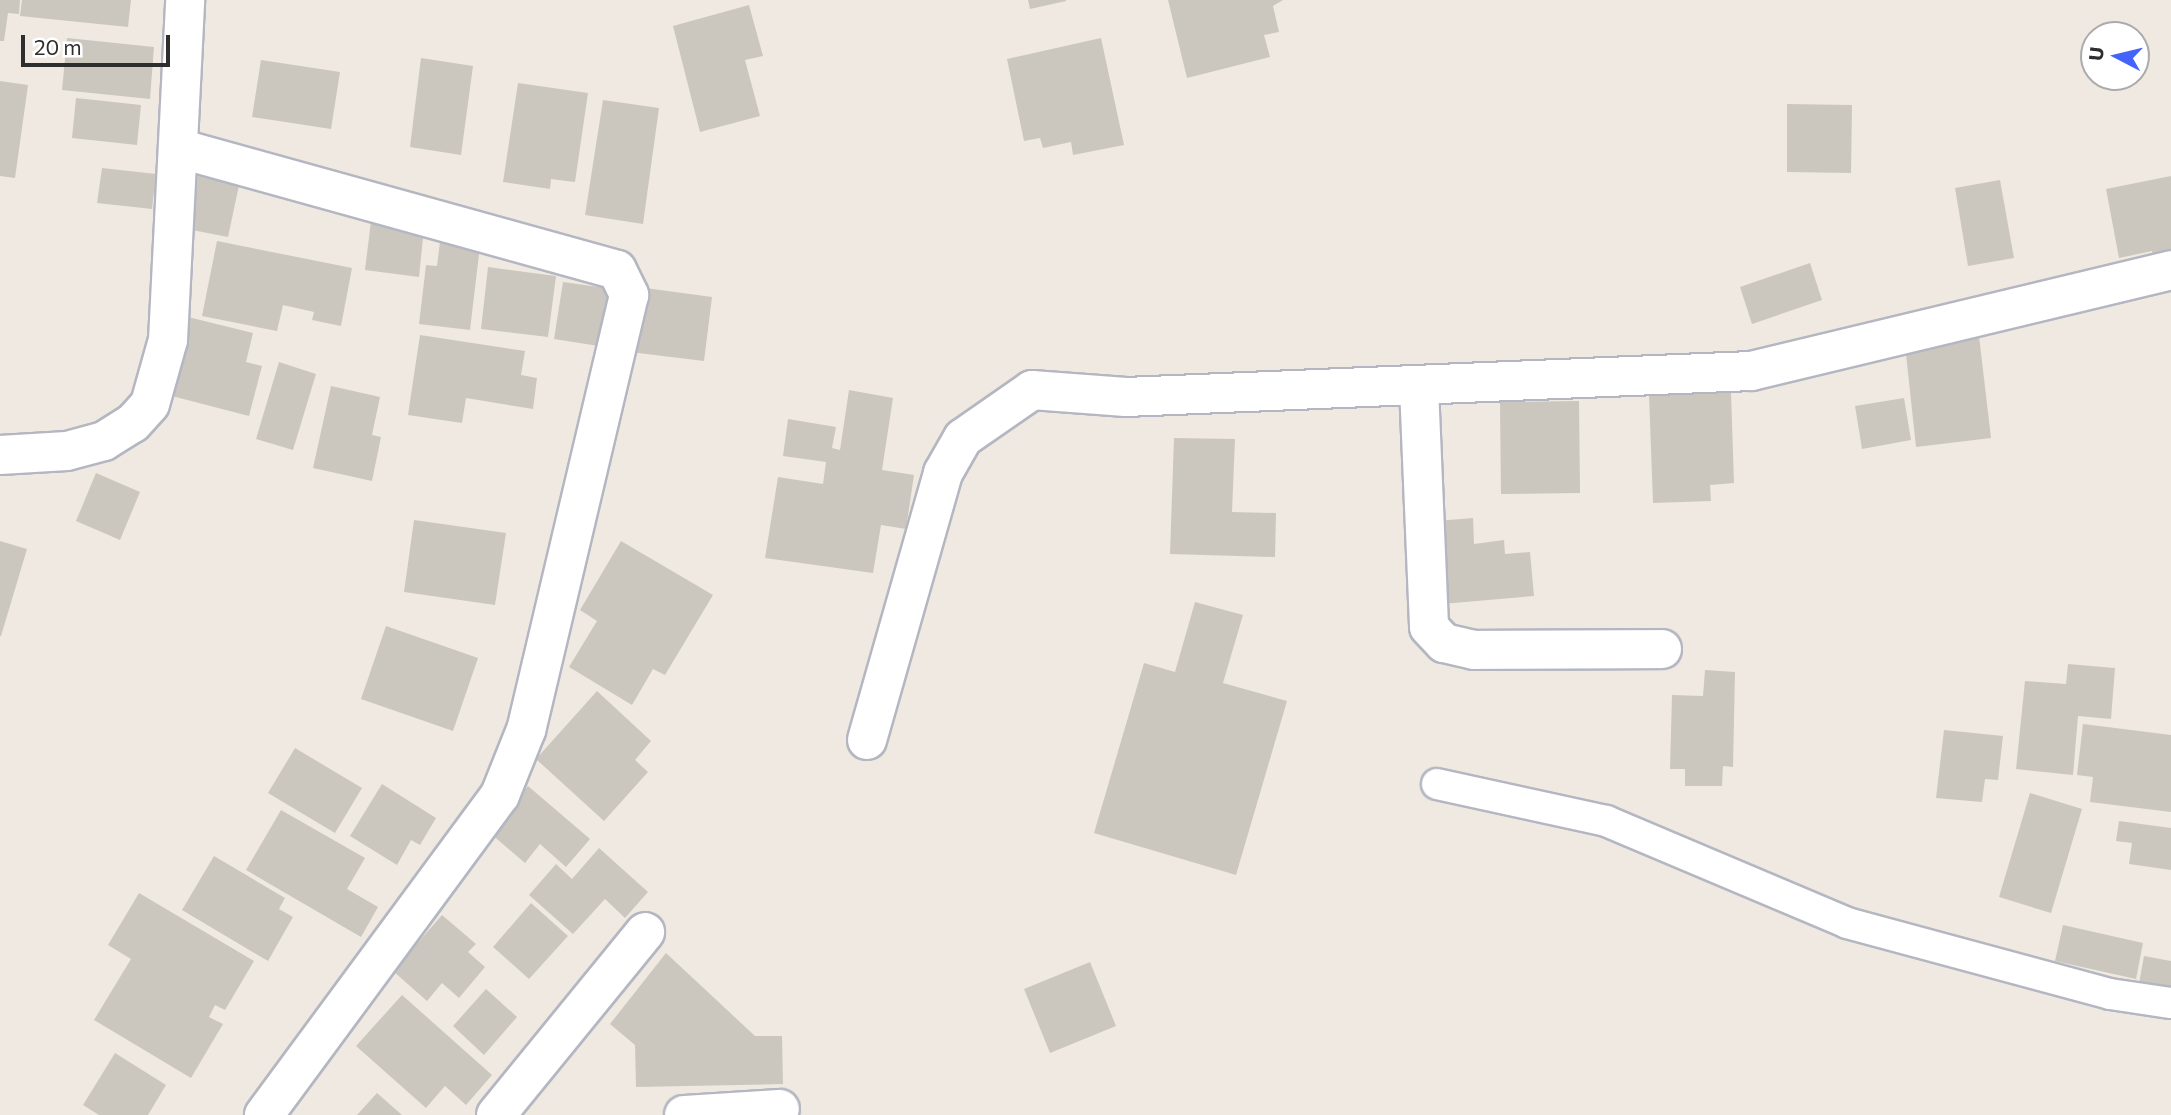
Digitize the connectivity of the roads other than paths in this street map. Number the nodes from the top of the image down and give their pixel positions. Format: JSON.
{"nodes":[{"id":1,"x":185,"y":0,"type":"edge"},
{"id":2,"x":181,"y":149,"type":"junction"},
{"id":3,"x":2171,"y":270,"type":"edge"},
{"id":4,"x":1419,"y":387,"type":"junction"},
{"id":5,"x":0,"y":455,"type":"edge"},
{"id":6,"x":1662,"y":649,"type":"dead end"},
{"id":7,"x":867,"y":740,"type":"dead end"},
{"id":8,"x":1437,"y":784,"type":"dead end"},
{"id":9,"x":645,"y":932,"type":"dead end"},
{"id":10,"x":2171,"y":1003,"type":"edge"},
{"id":11,"x":780,"y":1109,"type":"dead end"},
{"id":12,"x":264,"y":1115,"type":"edge"},
{"id":13,"x":496,"y":1115,"type":"edge"},
{"id":14,"x":684,"y":1115,"type":"edge"}],
"edges":[{"from":1,"to":2,"type":"street"},
{"from":2,"to":5,"type":"street"},
{"from":2,"to":12,"type":"street"},
{"from":3,"to":4,"type":"street"},
{"from":4,"to":6,"type":"street"},
{"from":4,"to":7,"type":"street"},
{"from":8,"to":10,"type":"lane"},
{"from":9,"to":13,"type":"street"},
{"from":11,"to":14,"type":"street"}]}
